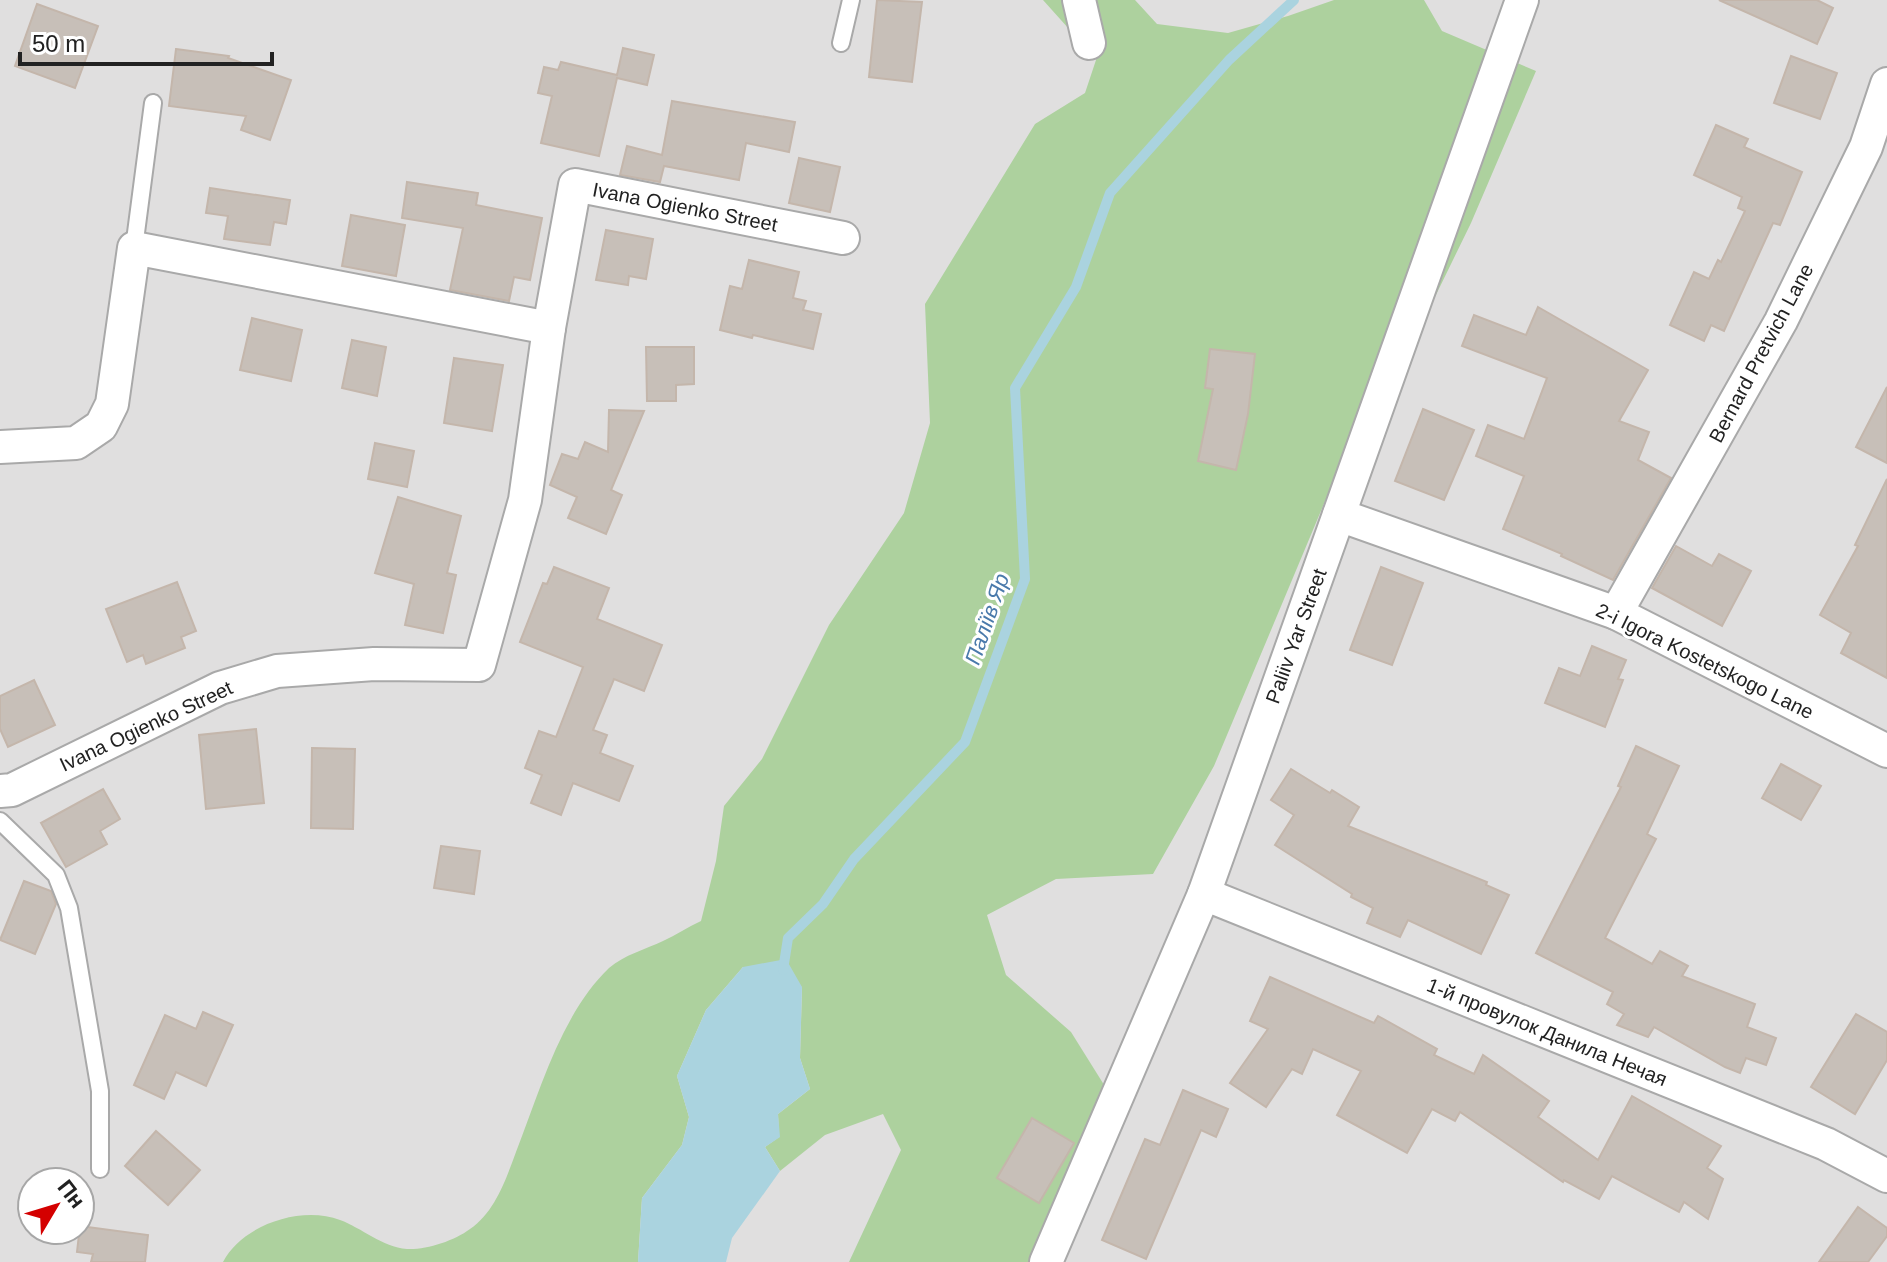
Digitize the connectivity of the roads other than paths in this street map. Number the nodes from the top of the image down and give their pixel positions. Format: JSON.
{"nodes":[{"id":1,"x":851,"y":0,"type":"edge"},
{"id":2,"x":1079,"y":0,"type":"edge"},
{"id":3,"x":1522,"y":0,"type":"edge"},
{"id":4,"x":841,"y":43,"type":"dead end"},
{"id":5,"x":1089,"y":43,"type":"dead end"},
{"id":6,"x":1887,"y":84,"type":"edge"},
{"id":7,"x":153,"y":103,"type":"dead end"},
{"id":8,"x":843,"y":238,"type":"dead end"},
{"id":9,"x":134,"y":248,"type":"junction"},
{"id":10,"x":549,"y":328,"type":"junction"},
{"id":11,"x":0,"y":447,"type":"edge"},
{"id":12,"x":1339,"y":515,"type":"junction"},
{"id":13,"x":1616,"y":613,"type":"junction"},
{"id":14,"x":1887,"y":751,"type":"edge"},
{"id":15,"x":0,"y":791,"type":"edge"},
{"id":16,"x":0,"y":821,"type":"edge"},
{"id":17,"x":1204,"y":894,"type":"junction"},
{"id":18,"x":100,"y":1169,"type":"dead end"},
{"id":19,"x":1887,"y":1176,"type":"edge"},
{"id":20,"x":1046,"y":1262,"type":"edge"}],
"edges":[{"from":1,"to":4,"type":"lane"},
{"from":2,"to":5,"type":"street"},
{"from":3,"to":12,"type":"street","name":"Paliiv Yar Street"},
{"from":6,"to":13,"type":"street","name":"Bernard Pretvich Lane"},
{"from":7,"to":9,"type":"lane"},
{"from":8,"to":10,"type":"street","name":"Ivana Ogienko Street"},
{"from":9,"to":10,"type":"street"},
{"from":9,"to":11,"type":"street"},
{"from":10,"to":15,"type":"street","name":"Ivana Ogienko Street"},
{"from":12,"to":13,"type":"street","name":"2-i Igora Kostetskogo Lane"},
{"from":12,"to":17,"type":"street","name":"Paliiv Yar Street"},
{"from":13,"to":14,"type":"street","name":"2-i Igora Kostetskogo Lane"},
{"from":16,"to":18,"type":"lane"},
{"from":17,"to":19,"type":"street","name":"1-й провулок Данила Нечая"},
{"from":17,"to":20,"type":"street","name":"Paliiv Yar Street"}]}
